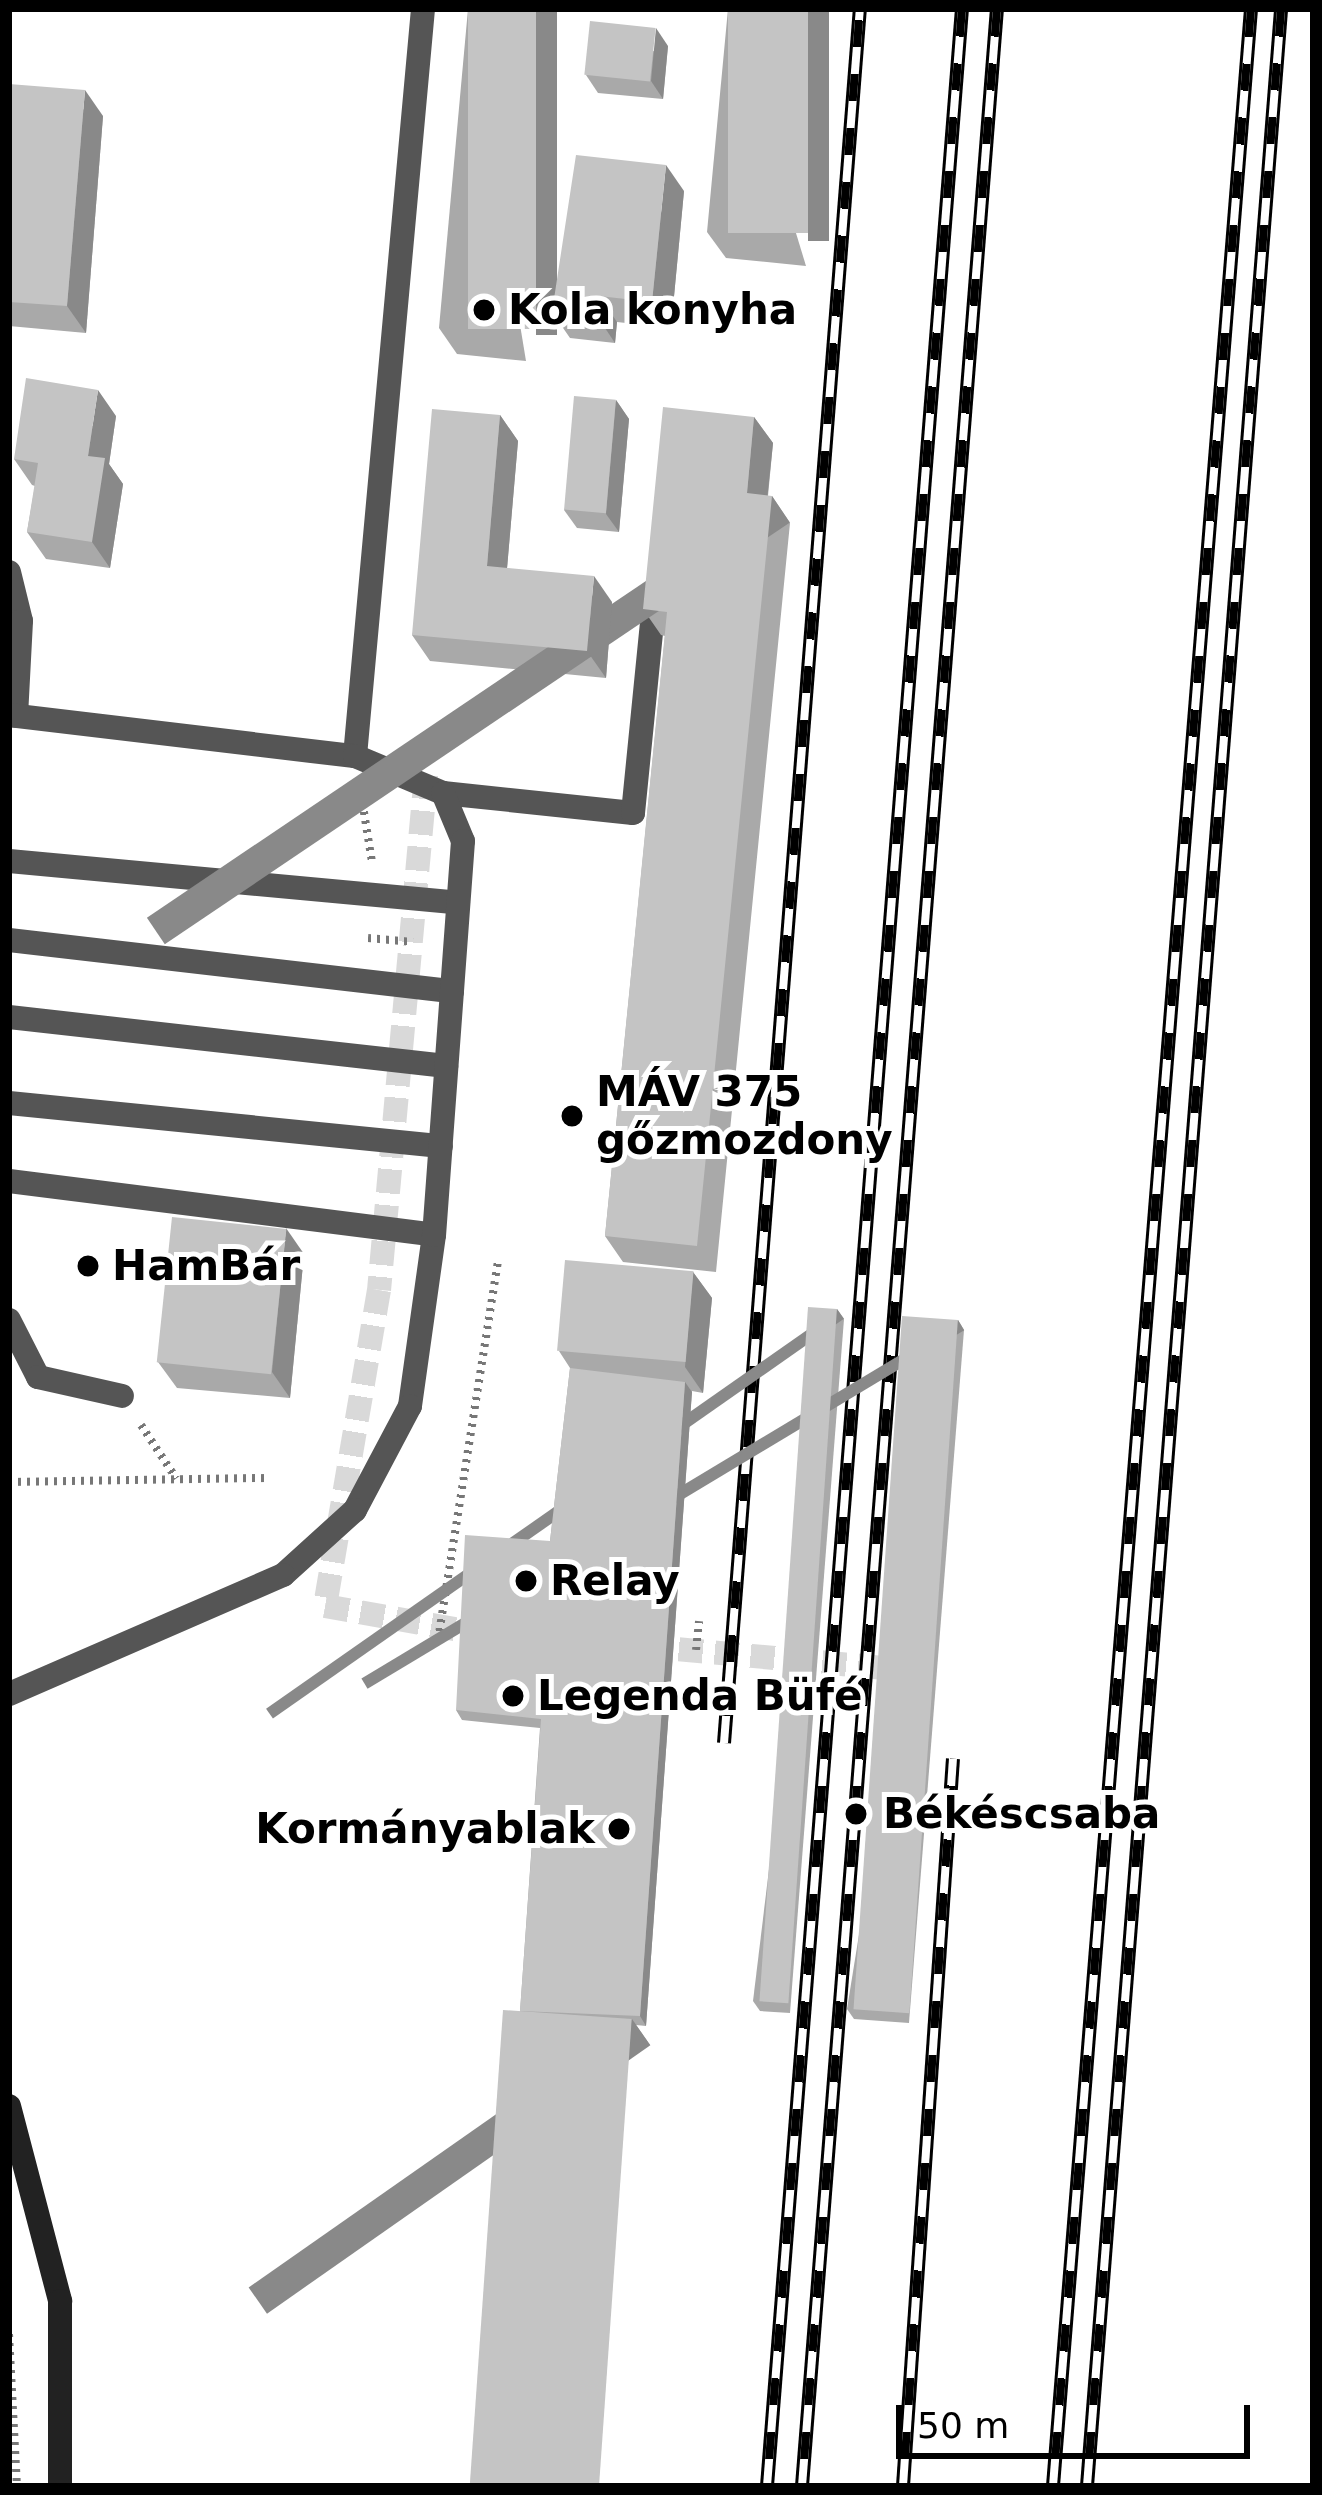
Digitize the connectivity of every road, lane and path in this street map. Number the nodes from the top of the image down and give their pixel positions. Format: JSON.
{"nodes":[{"id":1,"x":423,"y":9,"type":"edge"},
{"id":2,"x":9,"y":572,"type":"edge"},
{"id":3,"x":654,"y":602,"type":"edge"},
{"id":4,"x":13,"y":715,"type":"edge"},
{"id":5,"x":356,"y":756,"type":"junction"},
{"id":6,"x":443,"y":793,"type":"junction"},
{"id":7,"x":9,"y":861,"type":"edge"},
{"id":8,"x":458,"y":903,"type":"junction"},
{"id":9,"x":368,"y":938,"type":"dead end"},
{"id":10,"x":9,"y":940,"type":"edge"},
{"id":11,"x":412,"y":942,"type":"dead end"},
{"id":12,"x":452,"y":991,"type":"junction"},
{"id":13,"x":9,"y":1017,"type":"edge"},
{"id":14,"x":446,"y":1066,"type":"junction"},
{"id":15,"x":9,"y":1102,"type":"edge"},
{"id":16,"x":441,"y":1146,"type":"junction"},
{"id":17,"x":9,"y":1181,"type":"edge"},
{"id":18,"x":434,"y":1235,"type":"junction"},
{"id":19,"x":498,"y":1260,"type":"dead end"},
{"id":20,"x":9,"y":1320,"type":"edge"},
{"id":21,"x":122,"y":1396,"type":"joint"},
{"id":22,"x":266,"y":1478,"type":"dead end"},
{"id":23,"x":177,"y":1479,"type":"junction"},
{"id":24,"x":9,"y":1483,"type":"edge"},
{"id":25,"x":698,"y":1621,"type":"dead end"},
{"id":26,"x":438,"y":1640,"type":"dead end"},
{"id":27,"x":696,"y":1651,"type":"dead end"},
{"id":28,"x":9,"y":1694,"type":"edge"},
{"id":29,"x":9,"y":2106,"type":"edge"},
{"id":30,"x":9,"y":2334,"type":"edge"},
{"id":31,"x":17,"y":2486,"type":"edge"},
{"id":32,"x":60,"y":2486,"type":"edge"}],
"edges":[{"from":1,"to":5,"type":"street"},
{"from":2,"to":4,"type":"street"},
{"from":3,"to":6,"type":"street"},
{"from":4,"to":5,"type":"street"},
{"from":5,"to":6,"type":"street"},
{"from":6,"to":8,"type":"street"},
{"from":7,"to":8,"type":"street"},
{"from":8,"to":12,"type":"street"},
{"from":9,"to":11,"type":"path"},
{"from":10,"to":12,"type":"street"},
{"from":12,"to":14,"type":"street"},
{"from":13,"to":14,"type":"street"},
{"from":14,"to":16,"type":"street"},
{"from":15,"to":16,"type":"street"},
{"from":16,"to":18,"type":"street"},
{"from":17,"to":18,"type":"street"},
{"from":18,"to":28,"type":"street"},
{"from":19,"to":26,"type":"path"},
{"from":20,"to":21,"type":"street"},
{"from":21,"to":23,"type":"path"},
{"from":22,"to":23,"type":"path"},
{"from":23,"to":24,"type":"path"},
{"from":25,"to":27,"type":"path"},
{"from":29,"to":32,"type":"street"},
{"from":30,"to":31,"type":"path"}]}
